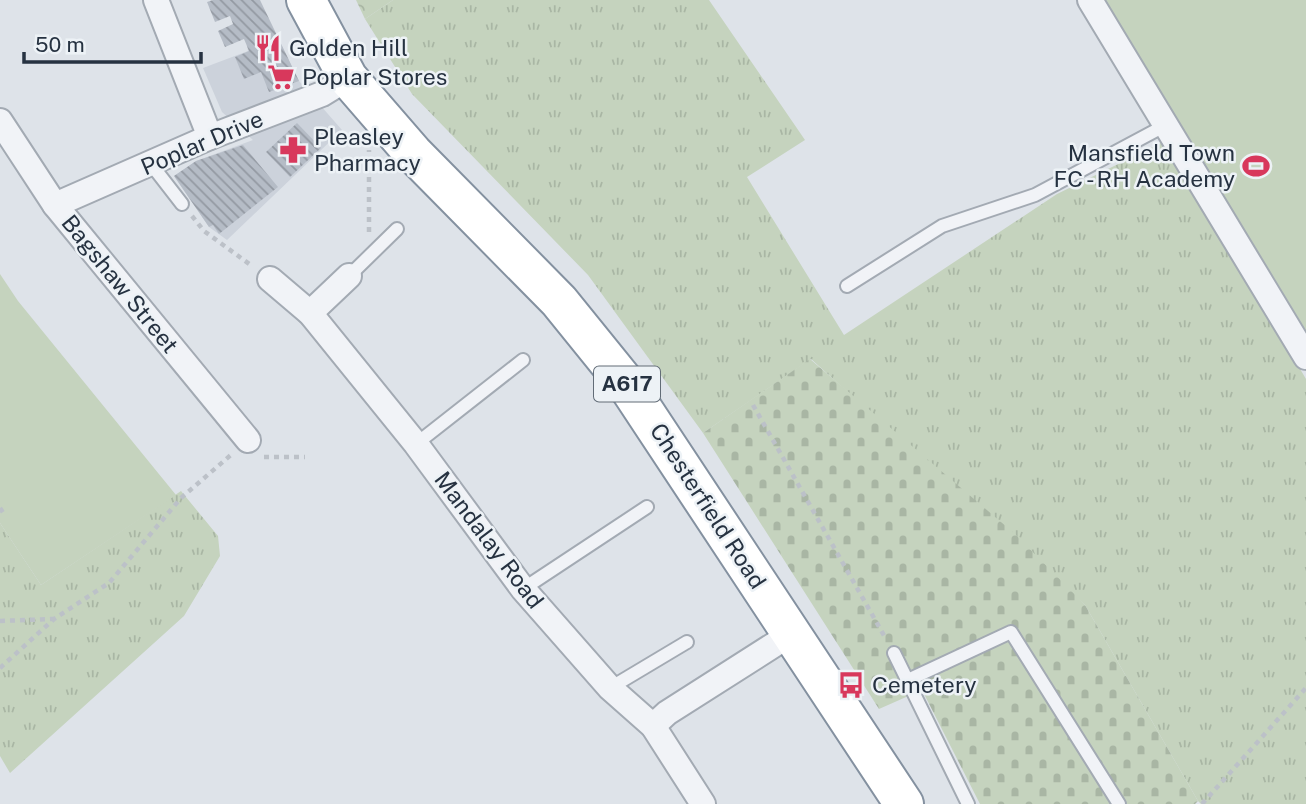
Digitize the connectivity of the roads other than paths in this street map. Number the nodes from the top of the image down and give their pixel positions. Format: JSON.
{"nodes":[{"id":1,"x":156,"y":0,"type":"edge"},
{"id":2,"x":306,"y":0,"type":"edge"},
{"id":3,"x":1090,"y":0,"type":"edge"},
{"id":4,"x":348,"y":78,"type":"junction"},
{"id":5,"x":0,"y":121,"type":"edge"},
{"id":6,"x":1166,"y":125,"type":"junction"},
{"id":7,"x":210,"y":137,"type":"junction"},
{"id":8,"x":151,"y":164,"type":"junction"},
{"id":9,"x":182,"y":204,"type":"road end"},
{"id":10,"x":55,"y":205,"type":"junction"},
{"id":11,"x":397,"y":229,"type":"dead end"},
{"id":12,"x":349,"y":276,"type":"joint"},
{"id":13,"x":270,"y":279,"type":"road end"},
{"id":14,"x":847,"y":286,"type":"dead end"},
{"id":15,"x":310,"y":313,"type":"junction"},
{"id":16,"x":1306,"y":357,"type":"edge"},
{"id":17,"x":523,"y":360,"type":"dead end"},
{"id":18,"x":248,"y":440,"type":"road end"},
{"id":19,"x":416,"y":444,"type":"junction"},
{"id":20,"x":647,"y":507,"type":"dead end"},
{"id":21,"x":523,"y":589,"type":"junction"},
{"id":22,"x":791,"y":634,"type":"junction"},
{"id":23,"x":687,"y":642,"type":"dead end"},
{"id":24,"x":894,"y":653,"type":"road end"},
{"id":25,"x":908,"y":680,"type":"junction"},
{"id":26,"x":610,"y":688,"type":"junction"},
{"id":27,"x":653,"y":726,"type":"junction"},
{"id":28,"x":703,"y":804,"type":"edge"},
{"id":29,"x":904,"y":804,"type":"edge"},
{"id":30,"x":968,"y":804,"type":"edge"},
{"id":31,"x":1119,"y":804,"type":"edge"}],
"edges":[{"from":1,"to":7,"type":"street"},
{"from":2,"to":4,"type":"highway","name":"Chesterfield Road","number":"A617"},
{"from":3,"to":6,"type":"street"},
{"from":4,"to":7,"type":"street","name":"Poplar Drive"},
{"from":4,"to":22,"type":"highway","name":"Chesterfield Road","number":"A617"},
{"from":5,"to":10,"type":"street","name":"Bagshaw Street"},
{"from":6,"to":14,"type":"lane"},
{"from":6,"to":16,"type":"street"},
{"from":7,"to":8,"type":"street","name":"Poplar Drive"},
{"from":8,"to":9,"type":"lane"},
{"from":8,"to":10,"type":"street","name":"Poplar Drive"},
{"from":10,"to":18,"type":"street","name":"Bagshaw Street"},
{"from":11,"to":12,"type":"lane"},
{"from":12,"to":15,"type":"street"},
{"from":13,"to":15,"type":"street","name":"Mandalay Road"},
{"from":15,"to":19,"type":"street","name":"Mandalay Road"},
{"from":17,"to":19,"type":"lane"},
{"from":19,"to":21,"type":"street","name":"Mandalay Road"},
{"from":20,"to":21,"type":"lane"},
{"from":21,"to":26,"type":"street","name":"Mandalay Road"},
{"from":22,"to":27,"type":"street"},
{"from":22,"to":29,"type":"highway","name":"Chesterfield Road","number":"A617"},
{"from":23,"to":26,"type":"lane"},
{"from":24,"to":25,"type":"lane"},
{"from":25,"to":30,"type":"lane"},
{"from":25,"to":31,"type":"lane"},
{"from":26,"to":27,"type":"street","name":"Mandalay Road"},
{"from":27,"to":28,"type":"street","name":"Mandalay Road"}]}
